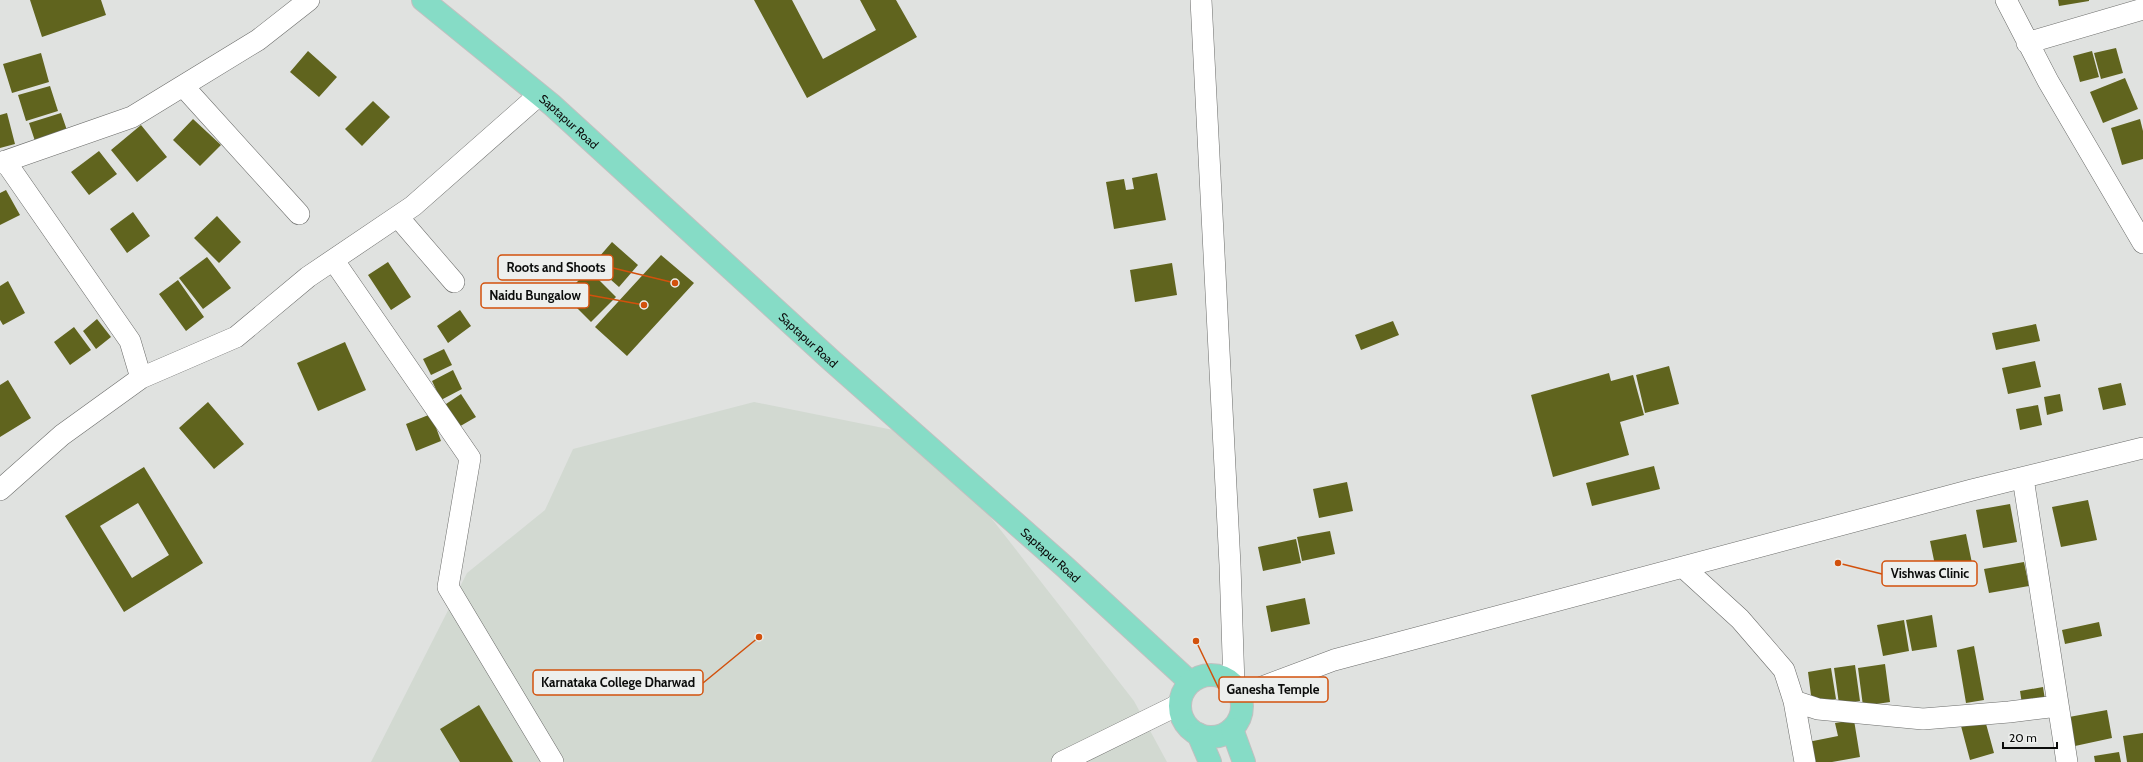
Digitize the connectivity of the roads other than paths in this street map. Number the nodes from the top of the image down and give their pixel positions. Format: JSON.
{"nodes":[{"id":1,"x":309,"y":0,"type":"edge"},
{"id":2,"x":423,"y":0,"type":"edge"},
{"id":3,"x":1201,"y":0,"type":"edge"},
{"id":4,"x":2006,"y":0,"type":"edge"},
{"id":5,"x":2143,"y":9,"type":"edge"},
{"id":6,"x":2027,"y":43,"type":"junction"},
{"id":7,"x":183,"y":86,"type":"junction"},
{"id":8,"x":539,"y":95,"type":"junction"},
{"id":9,"x":3,"y":162,"type":"edge"},
{"id":10,"x":299,"y":214,"type":"dead end"},
{"id":11,"x":398,"y":217,"type":"junction"},
{"id":12,"x":2143,"y":243,"type":"edge"},
{"id":13,"x":334,"y":261,"type":"junction"},
{"id":14,"x":454,"y":282,"type":"dead end"},
{"id":15,"x":141,"y":378,"type":"junction"},
{"id":16,"x":2143,"y":448,"type":"edge"},
{"id":17,"x":2024,"y":478,"type":"junction"},
{"id":18,"x":0,"y":490,"type":"edge"},
{"id":19,"x":1683,"y":567,"type":"junction"},
{"id":20,"x":1190,"y":682,"type":"junction"},
{"id":21,"x":1237,"y":690,"type":"junction"},
{"id":22,"x":1794,"y":701,"type":"junction"},
{"id":23,"x":1180,"y":704,"type":"junction"},
{"id":24,"x":2058,"y":706,"type":"junction"},
{"id":25,"x":1232,"y":729,"type":"junction"},
{"id":26,"x":1198,"y":734,"type":"junction"},
{"id":27,"x":553,"y":762,"type":"edge"},
{"id":28,"x":1062,"y":762,"type":"edge"},
{"id":29,"x":1210,"y":762,"type":"edge"},
{"id":30,"x":1244,"y":762,"type":"edge"},
{"id":31,"x":1805,"y":762,"type":"edge"},
{"id":32,"x":2067,"y":762,"type":"edge"}],
"edges":[{"from":1,"to":7,"type":"street"},
{"from":2,"to":8,"type":"main road","name":"Saptapur Road"},
{"from":3,"to":21,"type":"street"},
{"from":4,"to":6,"type":"street"},
{"from":5,"to":6,"type":"street"},
{"from":6,"to":12,"type":"street"},
{"from":7,"to":9,"type":"street"},
{"from":7,"to":10,"type":"street"},
{"from":8,"to":11,"type":"street"},
{"from":8,"to":20,"type":"main road","name":"Saptapur Road"},
{"from":9,"to":15,"type":"street"},
{"from":11,"to":13,"type":"street"},
{"from":11,"to":14,"type":"street"},
{"from":13,"to":15,"type":"street"},
{"from":13,"to":27,"type":"street"},
{"from":15,"to":18,"type":"street"},
{"from":16,"to":17,"type":"street"},
{"from":17,"to":19,"type":"street"},
{"from":17,"to":24,"type":"street"},
{"from":19,"to":21,"type":"street"},
{"from":19,"to":22,"type":"street"},
{"from":20,"to":21,"type":"main road"},
{"from":20,"to":23,"type":"main road"},
{"from":21,"to":25,"type":"main road"},
{"from":22,"to":24,"type":"street"},
{"from":22,"to":31,"type":"street"},
{"from":23,"to":26,"type":"main road"},
{"from":23,"to":28,"type":"street"},
{"from":24,"to":32,"type":"street"},
{"from":25,"to":26,"type":"main road"},
{"from":25,"to":30,"type":"main road"},
{"from":26,"to":29,"type":"main road"}]}
